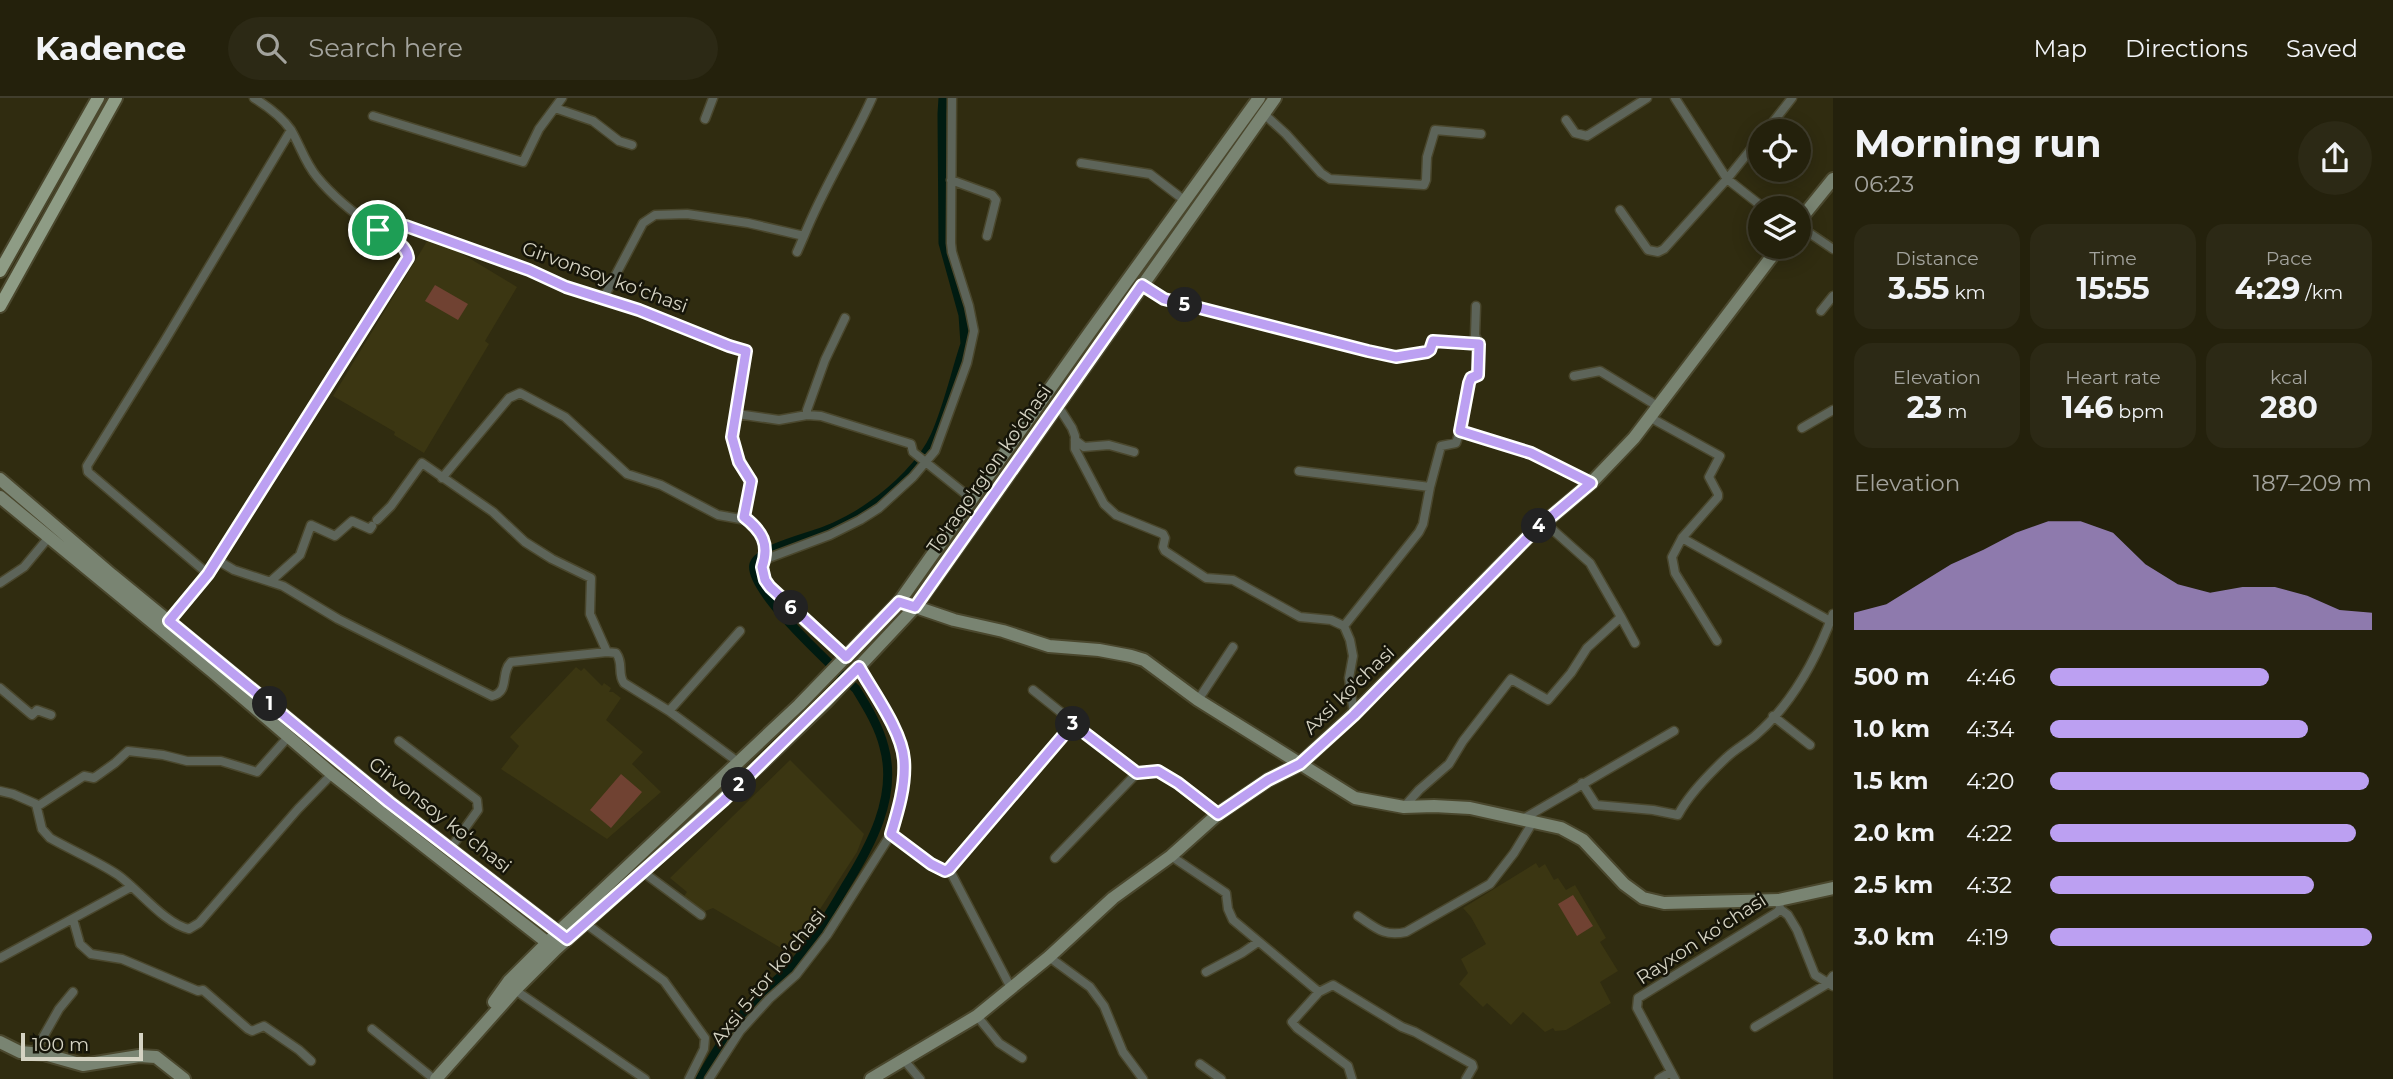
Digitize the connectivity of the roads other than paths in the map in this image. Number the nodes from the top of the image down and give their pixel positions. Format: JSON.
{"nodes":[{"id":1,"x":98,"y":98,"type":"edge"},
{"id":2,"x":116,"y":98,"type":"edge"},
{"id":3,"x":254,"y":98,"type":"edge"},
{"id":4,"x":562,"y":98,"type":"edge"},
{"id":5,"x":713,"y":98,"type":"edge"},
{"id":6,"x":872,"y":98,"type":"edge"},
{"id":7,"x":952,"y":98,"type":"edge"},
{"id":8,"x":1259,"y":98,"type":"edge"},
{"id":9,"x":1275,"y":98,"type":"edge"},
{"id":10,"x":1647,"y":98,"type":"edge"},
{"id":11,"x":1675,"y":98,"type":"edge"},
{"id":12,"x":1792,"y":98,"type":"edge"},
{"id":13,"x":555,"y":108,"type":"junction"},
{"id":14,"x":1264,"y":114,"type":"junction"},
{"id":15,"x":373,"y":116,"type":"dead end"},
{"id":16,"x":86,"y":119,"type":"junction"},
{"id":17,"x":705,"y":119,"type":"dead end"},
{"id":18,"x":1775,"y":119,"type":"edge"},
{"id":19,"x":1566,"y":120,"type":"dead end"},
{"id":20,"x":101,"y":127,"type":"junction"},
{"id":21,"x":291,"y":130,"type":"junction"},
{"id":22,"x":1481,"y":135,"type":"dead end"},
{"id":23,"x":632,"y":145,"type":"dead end"},
{"id":24,"x":1748,"y":153,"type":"edge"},
{"id":25,"x":1081,"y":163,"type":"dead end"},
{"id":26,"x":1727,"y":179,"type":"junction"},
{"id":27,"x":1833,"y":179,"type":"edge"},
{"id":28,"x":951,"y":180,"type":"junction"},
{"id":29,"x":1749,"y":196,"type":"edge"},
{"id":30,"x":1184,"y":200,"type":"junction"},
{"id":31,"x":1811,"y":207,"type":"edge"},
{"id":32,"x":1619,"y":210,"type":"dead end"},
{"id":33,"x":378,"y":230,"type":"junction"},
{"id":34,"x":1811,"y":232,"type":"edge"},
{"id":35,"x":804,"y":236,"type":"junction"},
{"id":36,"x":987,"y":236,"type":"dead end"},
{"id":37,"x":1833,"y":249,"type":"edge"},
{"id":38,"x":797,"y":252,"type":"dead end"},
{"id":39,"x":1770,"y":259,"type":"edge"},
{"id":40,"x":0,"y":271,"type":"edge"},
{"id":41,"x":1142,"y":285,"type":"junction"},
{"id":42,"x":1833,"y":296,"type":"edge"},
{"id":43,"x":603,"y":299,"type":"junction"},
{"id":44,"x":0,"y":306,"type":"edge"},
{"id":45,"x":1476,"y":306,"type":"dead end"},
{"id":46,"x":1821,"y":311,"type":"dead end"},
{"id":47,"x":845,"y":318,"type":"dead end"},
{"id":48,"x":1479,"y":344,"type":"junction"},
{"id":49,"x":1574,"y":376,"type":"dead end"},
{"id":50,"x":1058,"y":406,"type":"junction"},
{"id":51,"x":1833,"y":410,"type":"edge"},
{"id":52,"x":1655,"y":413,"type":"junction"},
{"id":53,"x":737,"y":414,"type":"junction"},
{"id":54,"x":807,"y":415,"type":"junction"},
{"id":55,"x":1802,"y":428,"type":"dead end"},
{"id":56,"x":1460,"y":431,"type":"junction"},
{"id":57,"x":1075,"y":440,"type":"junction"},
{"id":58,"x":1134,"y":452,"type":"dead end"},
{"id":59,"x":923,"y":460,"type":"junction"},
{"id":60,"x":1299,"y":471,"type":"dead end"},
{"id":61,"x":442,"y":478,"type":"junction"},
{"id":62,"x":0,"y":479,"type":"edge"},
{"id":63,"x":1591,"y":483,"type":"junction"},
{"id":64,"x":1430,"y":487,"type":"junction"},
{"id":65,"x":0,"y":497,"type":"edge"},
{"id":66,"x":973,"y":500,"type":"junction"},
{"id":67,"x":746,"y":520,"type":"junction"},
{"id":68,"x":1544,"y":522,"type":"junction"},
{"id":69,"x":50,"y":537,"type":"junction"},
{"id":70,"x":1682,"y":538,"type":"junction"},
{"id":71,"x":217,"y":559,"type":"junction"},
{"id":72,"x":766,"y":559,"type":"junction"},
{"id":73,"x":208,"y":574,"type":"junction"},
{"id":74,"x":271,"y":581,"type":"junction"},
{"id":75,"x":0,"y":583,"type":"edge"},
{"id":76,"x":899,"y":602,"type":"junction"},
{"id":77,"x":915,"y":607,"type":"junction"},
{"id":78,"x":1621,"y":617,"type":"junction"},
{"id":79,"x":1832,"y":617,"type":"edge"},
{"id":80,"x":165,"y":625,"type":"junction"},
{"id":81,"x":1344,"y":626,"type":"junction"},
{"id":82,"x":740,"y":631,"type":"dead end"},
{"id":83,"x":1717,"y":641,"type":"dead end"},
{"id":84,"x":1635,"y":643,"type":"dead end"},
{"id":85,"x":1233,"y":647,"type":"dead end"},
{"id":86,"x":607,"y":652,"type":"junction"},
{"id":87,"x":846,"y":657,"type":"junction"},
{"id":88,"x":859,"y":668,"type":"junction"},
{"id":89,"x":0,"y":688,"type":"edge"},
{"id":90,"x":1034,"y":690,"type":"dead end"},
{"id":91,"x":1198,"y":700,"type":"junction"},
{"id":92,"x":669,"y":711,"type":"junction"},
{"id":93,"x":51,"y":715,"type":"dead end"},
{"id":94,"x":1354,"y":715,"type":"junction"},
{"id":95,"x":1773,"y":716,"type":"junction"},
{"id":96,"x":1073,"y":724,"type":"junction"},
{"id":97,"x":1674,"y":731,"type":"dead end"},
{"id":98,"x":289,"y":736,"type":"junction"},
{"id":99,"x":399,"y":741,"type":"dead end"},
{"id":100,"x":1810,"y":745,"type":"dead end"},
{"id":101,"x":738,"y":762,"type":"junction"},
{"id":102,"x":1300,"y":764,"type":"junction"},
{"id":103,"x":1137,"y":773,"type":"junction"},
{"id":104,"x":332,"y":774,"type":"junction"},
{"id":105,"x":1582,"y":783,"type":"junction"},
{"id":106,"x":0,"y":791,"type":"edge"},
{"id":107,"x":38,"y":807,"type":"junction"},
{"id":108,"x":1404,"y":807,"type":"junction"},
{"id":109,"x":1218,"y":814,"type":"junction"},
{"id":110,"x":1527,"y":821,"type":"junction"},
{"id":111,"x":891,"y":834,"type":"junction"},
{"id":112,"x":450,"y":849,"type":"junction"},
{"id":113,"x":1171,"y":856,"type":"junction"},
{"id":114,"x":1055,"y":858,"type":"dead end"},
{"id":115,"x":949,"y":869,"type":"junction"},
{"id":116,"x":643,"y":872,"type":"junction"},
{"id":117,"x":131,"y":887,"type":"junction"},
{"id":118,"x":1833,"y":888,"type":"edge"},
{"id":119,"x":1779,"y":904,"type":"junction"},
{"id":120,"x":701,"y":915,"type":"dead end"},
{"id":121,"x":1358,"y":916,"type":"dead end"},
{"id":122,"x":73,"y":919,"type":"junction"},
{"id":123,"x":585,"y":923,"type":"junction"},
{"id":124,"x":563,"y":935,"type":"junction"},
{"id":125,"x":1258,"y":942,"type":"junction"},
{"id":126,"x":551,"y":946,"type":"junction"},
{"id":127,"x":1049,"y":957,"type":"junction"},
{"id":128,"x":0,"y":958,"type":"edge"},
{"id":129,"x":1206,"y":972,"type":"dead end"},
{"id":130,"x":1833,"y":976,"type":"edge"},
{"id":131,"x":1830,"y":985,"type":"edge"},
{"id":132,"x":1011,"y":988,"type":"junction"},
{"id":133,"x":515,"y":990,"type":"junction"},
{"id":134,"x":72,"y":992,"type":"dead end"},
{"id":135,"x":1319,"y":992,"type":"junction"},
{"id":136,"x":977,"y":1016,"type":"junction"},
{"id":137,"x":1755,"y":1027,"type":"dead end"},
{"id":138,"x":372,"y":1029,"type":"dead end"},
{"id":139,"x":0,"y":1042,"type":"edge"},
{"id":140,"x":463,"y":1047,"type":"junction"},
{"id":141,"x":34,"y":1053,"type":"junction"},
{"id":142,"x":1022,"y":1058,"type":"dead end"},
{"id":143,"x":904,"y":1060,"type":"junction"},
{"id":144,"x":311,"y":1061,"type":"dead end"},
{"id":145,"x":1200,"y":1064,"type":"dead end"},
{"id":146,"x":1673,"y":1076,"type":"edge"},
{"id":147,"x":184,"y":1079,"type":"edge"},
{"id":148,"x":435,"y":1079,"type":"edge"},
{"id":149,"x":645,"y":1079,"type":"edge"},
{"id":150,"x":689,"y":1079,"type":"edge"},
{"id":151,"x":709,"y":1079,"type":"edge"},
{"id":152,"x":871,"y":1079,"type":"edge"},
{"id":153,"x":920,"y":1079,"type":"edge"},
{"id":154,"x":1143,"y":1079,"type":"edge"},
{"id":155,"x":1221,"y":1079,"type":"edge"},
{"id":156,"x":1352,"y":1079,"type":"edge"},
{"id":157,"x":1466,"y":1079,"type":"edge"},
{"id":158,"x":1660,"y":1079,"type":"edge"}],
"edges":[{"from":1,"to":16,"type":"main road"},
{"from":2,"to":20,"type":"main road"},
{"from":3,"to":21,"type":"street"},
{"from":4,"to":13,"type":"street"},
{"from":5,"to":17,"type":"street"},
{"from":6,"to":35,"type":"street"},
{"from":7,"to":28,"type":"street"},
{"from":8,"to":30,"type":"main road","name":"To'raqo'rg'on ko'chasi"},
{"from":9,"to":14,"type":"main road","name":"To'raqo'rg'on ko'chasi"},
{"from":10,"to":19,"type":"street"},
{"from":11,"to":26,"type":"street"},
{"from":12,"to":18,"type":"street"},
{"from":13,"to":15,"type":"street"},
{"from":13,"to":23,"type":"street"},
{"from":14,"to":22,"type":"street"},
{"from":14,"to":41,"type":"main road","name":"To'raqo'rg'on ko'chasi"},
{"from":16,"to":20,"type":"main road"},
{"from":16,"to":40,"type":"main road"},
{"from":20,"to":44,"type":"main road"},
{"from":21,"to":33,"type":"street"},
{"from":21,"to":73,"type":"street"},
{"from":24,"to":26,"type":"street"},
{"from":25,"to":30,"type":"street"},
{"from":26,"to":29,"type":"street"},
{"from":26,"to":32,"type":"street"},
{"from":27,"to":31,"type":"main road"},
{"from":28,"to":36,"type":"street"},
{"from":28,"to":59,"type":"street"},
{"from":30,"to":66,"type":"main road","name":"To'raqo'rg'on ko'chasi"},
{"from":33,"to":43,"type":"street","name":"Girvonsoy koʻchasi"},
{"from":33,"to":71,"type":"street"},
{"from":34,"to":37,"type":"street"},
{"from":35,"to":38,"type":"street"},
{"from":35,"to":43,"type":"street"},
{"from":39,"to":52,"type":"main road","name":"Axsi ko'chasi"},
{"from":41,"to":48,"type":"street"},
{"from":41,"to":50,"type":"main road","name":"To'raqo'rg'on ko'chasi"},
{"from":42,"to":46,"type":"street"},
{"from":43,"to":53,"type":"street","name":"Girvonsoy koʻchasi"},
{"from":45,"to":48,"type":"street"},
{"from":47,"to":54,"type":"street"},
{"from":48,"to":56,"type":"street"},
{"from":49,"to":52,"type":"street"},
{"from":50,"to":57,"type":"street"},
{"from":50,"to":77,"type":"main road","name":"To'raqo'rg'on ko'chasi"},
{"from":51,"to":55,"type":"street"},
{"from":52,"to":63,"type":"main road","name":"Axsi ko'chasi"},
{"from":52,"to":70,"type":"street"},
{"from":53,"to":54,"type":"street"},
{"from":53,"to":67,"type":"street"},
{"from":54,"to":59,"type":"street"},
{"from":56,"to":63,"type":"street"},
{"from":56,"to":64,"type":"street"},
{"from":57,"to":58,"type":"street"},
{"from":57,"to":81,"type":"street"},
{"from":59,"to":66,"type":"street"},
{"from":59,"to":72,"type":"street"},
{"from":60,"to":64,"type":"street"},
{"from":61,"to":67,"type":"street"},
{"from":61,"to":74,"type":"street"},
{"from":61,"to":86,"type":"street"},
{"from":62,"to":80,"type":"main road","name":"Girvonsoy koʻchasi"},
{"from":63,"to":68,"type":"main road","name":"Axsi ko'chasi"},
{"from":64,"to":81,"type":"street"},
{"from":65,"to":69,"type":"main road","name":"Girvonsoy koʻchasi"},
{"from":66,"to":76,"type":"main road","name":"To'raqo'rg'on ko'chasi"},
{"from":67,"to":72,"type":"street"},
{"from":68,"to":78,"type":"street"},
{"from":68,"to":94,"type":"main road","name":"Axsi ko'chasi"},
{"from":69,"to":75,"type":"street"},
{"from":69,"to":80,"type":"main road","name":"Girvonsoy koʻchasi"},
{"from":70,"to":79,"type":"street"},
{"from":70,"to":83,"type":"street"},
{"from":71,"to":73,"type":"street"},
{"from":71,"to":74,"type":"street"},
{"from":72,"to":87,"type":"street"},
{"from":73,"to":80,"type":"street"},
{"from":74,"to":86,"type":"street"},
{"from":76,"to":77,"type":"main road"},
{"from":76,"to":87,"type":"main road","name":"To'raqo'rg'on ko'chasi"},
{"from":77,"to":88,"type":"main road","name":"To'raqo'rg'on ko'chasi"},
{"from":77,"to":91,"type":"main road"},
{"from":78,"to":84,"type":"street"},
{"from":78,"to":108,"type":"street"},
{"from":79,"to":95,"type":"street"},
{"from":80,"to":98,"type":"main road","name":"Girvonsoy koʻchasi"},
{"from":80,"to":112,"type":"main road","name":"Girvonsoy koʻchasi"},
{"from":81,"to":94,"type":"street"},
{"from":82,"to":92,"type":"street"},
{"from":85,"to":91,"type":"street"},
{"from":86,"to":92,"type":"street"},
{"from":87,"to":101,"type":"main road","name":"To'raqo'rg'on ko'chasi"},
{"from":88,"to":111,"type":"street","name":"Аxsi 5-tor koʼchasi"},
{"from":88,"to":116,"type":"main road","name":"To'raqo'rg'on ko'chasi"},
{"from":89,"to":93,"type":"street"},
{"from":90,"to":96,"type":"street"},
{"from":91,"to":102,"type":"main road"},
{"from":92,"to":101,"type":"street"},
{"from":94,"to":102,"type":"main road","name":"Axsi ko'chasi"},
{"from":95,"to":100,"type":"street"},
{"from":95,"to":105,"type":"street"},
{"from":96,"to":103,"type":"street"},
{"from":96,"to":115,"type":"street"},
{"from":97,"to":105,"type":"street"},
{"from":98,"to":104,"type":"main road","name":"Girvonsoy koʻchasi"},
{"from":98,"to":107,"type":"street"},
{"from":99,"to":112,"type":"street"},
{"from":101,"to":124,"type":"main road","name":"To'raqo'rg'on ko'chasi"},
{"from":102,"to":108,"type":"main road"},
{"from":102,"to":109,"type":"main road","name":"Axsi ko'chasi"},
{"from":103,"to":109,"type":"street"},
{"from":103,"to":114,"type":"street"},
{"from":104,"to":117,"type":"street"},
{"from":104,"to":126,"type":"main road","name":"Girvonsoy koʻchasi"},
{"from":105,"to":110,"type":"street"},
{"from":106,"to":107,"type":"street"},
{"from":107,"to":117,"type":"street"},
{"from":108,"to":110,"type":"main road"},
{"from":109,"to":113,"type":"main road","name":"Axsi ko'chasi"},
{"from":110,"to":119,"type":"main road"},
{"from":110,"to":121,"type":"street"},
{"from":111,"to":115,"type":"street"},
{"from":111,"to":151,"type":"street","name":"Аxsi 5-tor koʼchasi"},
{"from":112,"to":124,"type":"main road","name":"Girvonsoy koʻchasi"},
{"from":113,"to":125,"type":"street"},
{"from":113,"to":127,"type":"main road","name":"Axsi ko'chasi"},
{"from":115,"to":132,"type":"street"},
{"from":116,"to":120,"type":"street"},
{"from":116,"to":123,"type":"main road","name":"To'raqo'rg'on ko'chasi"},
{"from":117,"to":122,"type":"street"},
{"from":118,"to":119,"type":"main road"},
{"from":119,"to":131,"type":"street"},
{"from":119,"to":146,"type":"street","name":"Rayxon koʻchasi"},
{"from":122,"to":128,"type":"street"},
{"from":122,"to":144,"type":"street"},
{"from":123,"to":124,"type":"main road","name":"To'raqo'rg'on ko'chasi"},
{"from":123,"to":150,"type":"street"},
{"from":124,"to":126,"type":"main road"},
{"from":125,"to":129,"type":"street"},
{"from":125,"to":135,"type":"street"},
{"from":126,"to":133,"type":"main road"},
{"from":126,"to":140,"type":"main road"},
{"from":127,"to":132,"type":"main road","name":"Axsi ko'chasi"},
{"from":127,"to":154,"type":"street"},
{"from":130,"to":131,"type":"street"},
{"from":131,"to":137,"type":"street"},
{"from":132,"to":136,"type":"main road","name":"Axsi ko'chasi"},
{"from":133,"to":140,"type":"main road"},
{"from":133,"to":149,"type":"street"},
{"from":134,"to":141,"type":"street"},
{"from":135,"to":156,"type":"street"},
{"from":135,"to":157,"type":"street"},
{"from":136,"to":142,"type":"street"},
{"from":136,"to":143,"type":"main road","name":"Axsi ko'chasi"},
{"from":138,"to":148,"type":"street"},
{"from":139,"to":141,"type":"main road"},
{"from":140,"to":148,"type":"main road"},
{"from":141,"to":147,"type":"main road"},
{"from":143,"to":152,"type":"main road","name":"Axsi ko'chasi"},
{"from":143,"to":153,"type":"street"},
{"from":145,"to":155,"type":"street"},
{"from":146,"to":158,"type":"street"}]}
